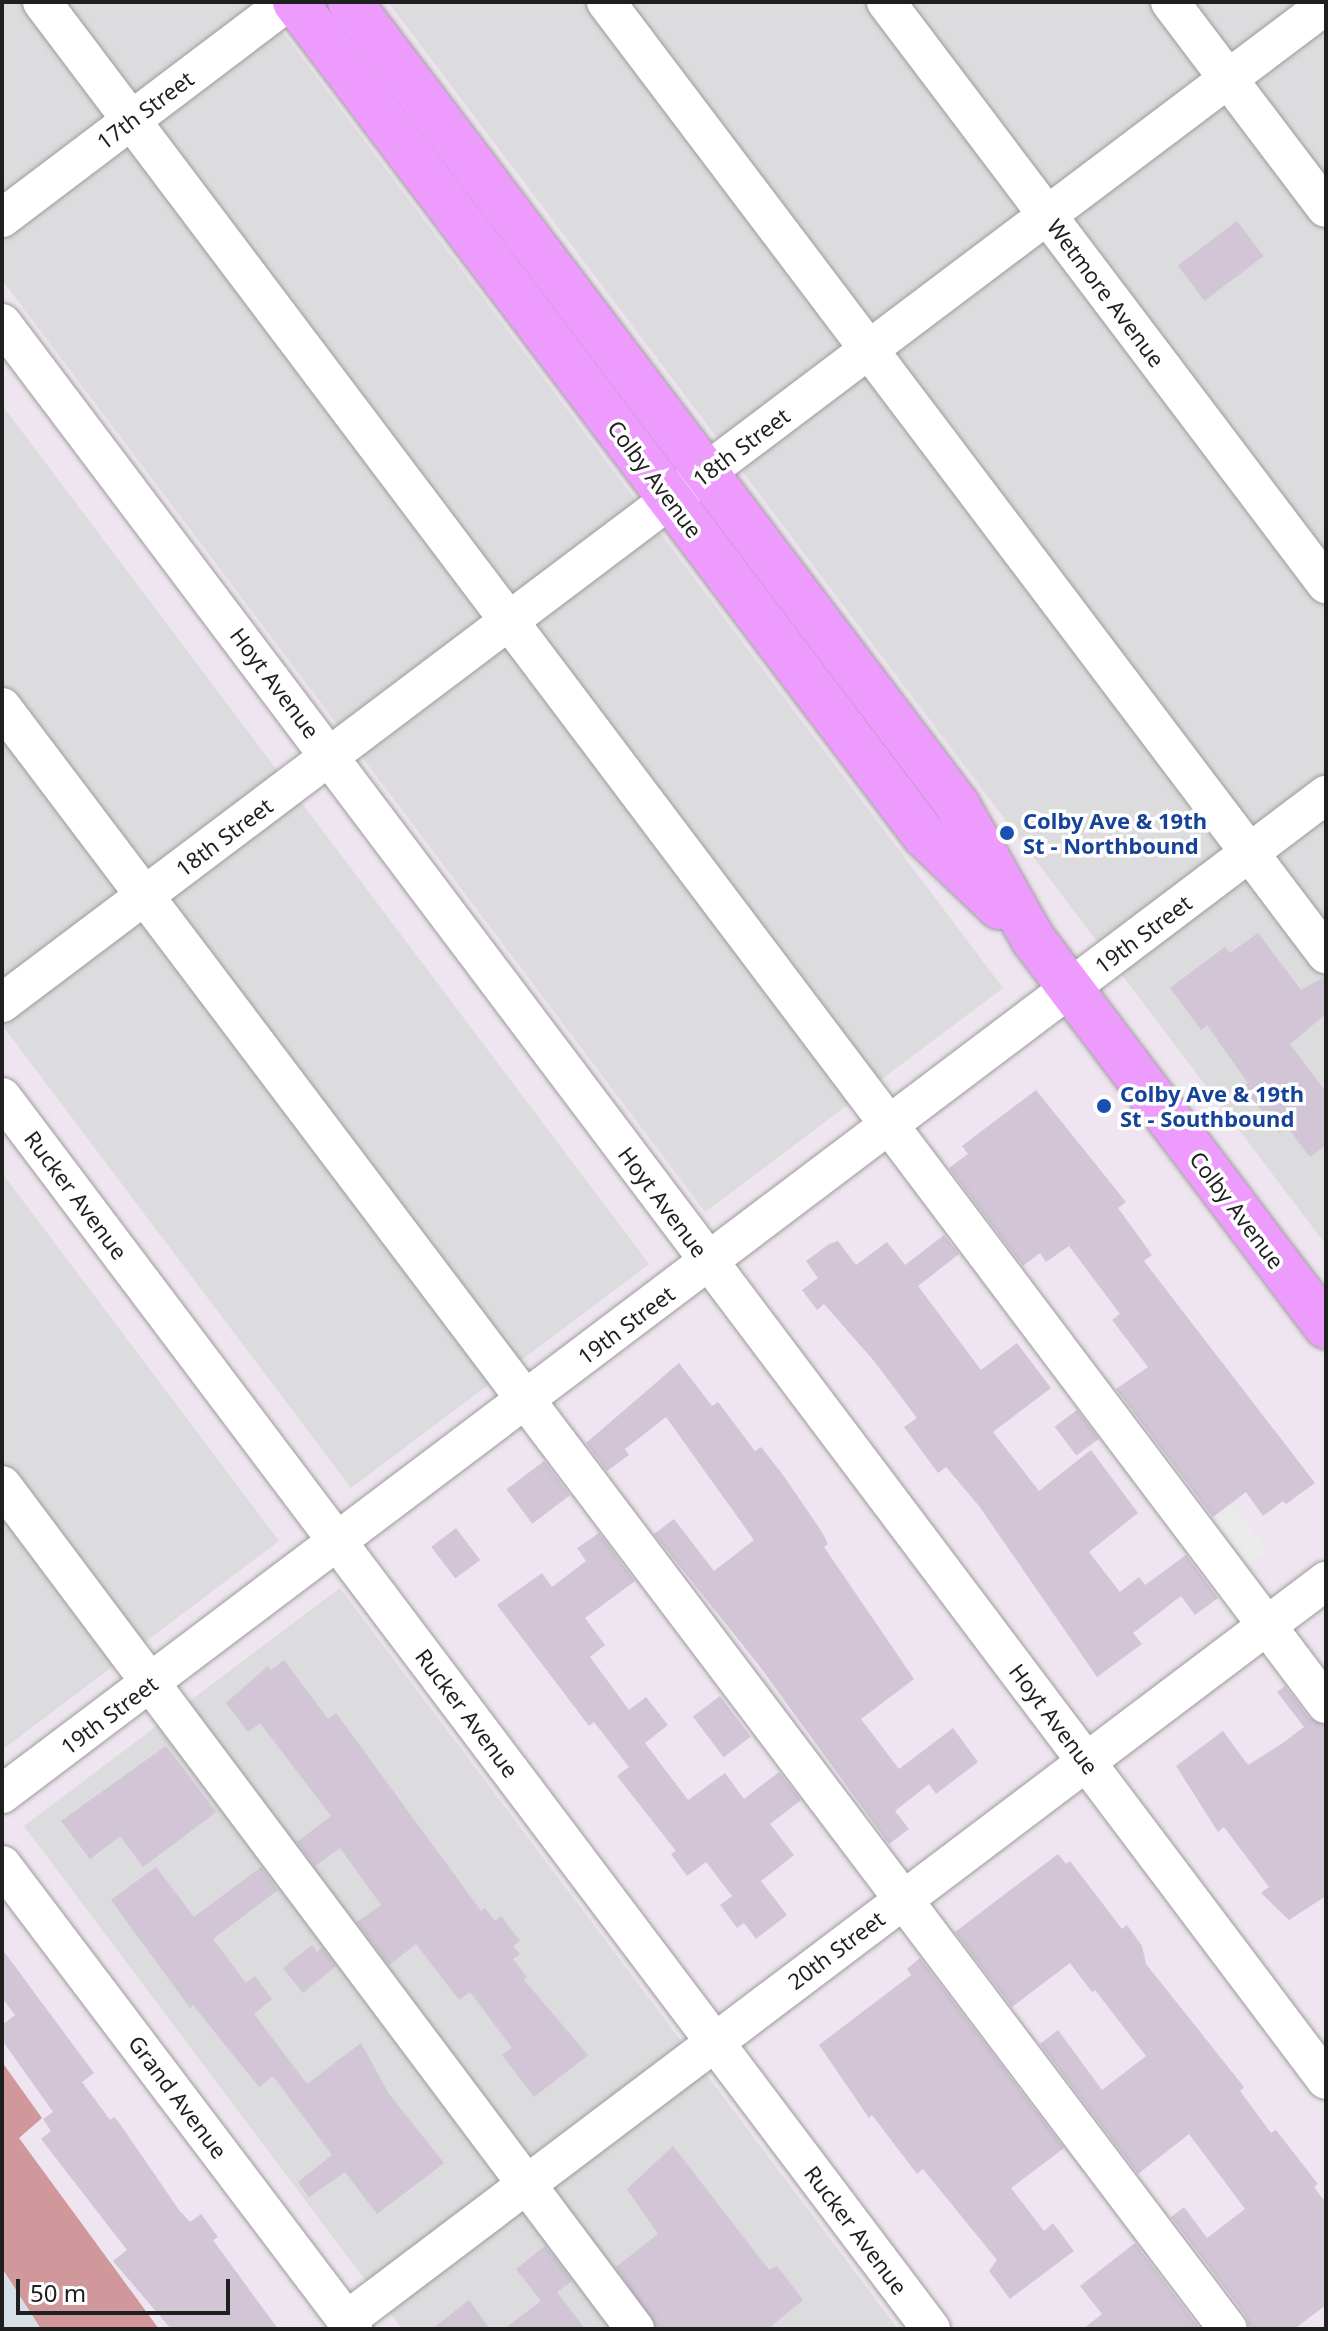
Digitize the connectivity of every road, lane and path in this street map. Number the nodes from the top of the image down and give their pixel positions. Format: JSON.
{"nodes":[{"id":1,"x":42,"y":2,"type":"edge"},
{"id":2,"x":288,"y":2,"type":"edge"},
{"id":3,"x":295,"y":2,"type":"edge"},
{"id":4,"x":350,"y":2,"type":"edge"},
{"id":5,"x":606,"y":2,"type":"edge"},
{"id":6,"x":886,"y":2,"type":"edge"},
{"id":7,"x":1170,"y":2,"type":"edge"},
{"id":8,"x":1326,"y":5,"type":"edge"},
{"id":9,"x":1228,"y":79,"type":"junction"},
{"id":10,"x":132,"y":119,"type":"junction"},
{"id":11,"x":1326,"y":208,"type":"edge"},
{"id":12,"x":1047,"y":215,"type":"junction"},
{"id":13,"x":2,"y":218,"type":"edge"},
{"id":14,"x":2,"y":323,"type":"edge"},
{"id":15,"x":868,"y":351,"type":"junction"},
{"id":16,"x":706,"y":473,"type":"junction"},
{"id":17,"x":671,"y":500,"type":"junction"},
{"id":18,"x":1326,"y":584,"type":"edge"},
{"id":19,"x":509,"y":621,"type":"junction"},
{"id":20,"x":2,"y":707,"type":"edge"},
{"id":21,"x":330,"y":757,"type":"junction"},
{"id":22,"x":1326,"y":795,"type":"edge"},
{"id":23,"x":1250,"y":852,"type":"junction"},
{"id":24,"x":144,"y":897,"type":"junction"},
{"id":25,"x":1033,"y":939,"type":"junction"},
{"id":26,"x":1326,"y":954,"type":"edge"},
{"id":27,"x":1071,"y":989,"type":"junction"},
{"id":28,"x":2,"y":1003,"type":"edge"},
{"id":29,"x":2,"y":1097,"type":"edge"},
{"id":30,"x":888,"y":1127,"type":"junction"},
{"id":31,"x":708,"y":1263,"type":"junction"},
{"id":32,"x":1326,"y":1327,"type":"edge"},
{"id":33,"x":528,"y":1399,"type":"junction"},
{"id":34,"x":2,"y":1485,"type":"edge"},
{"id":35,"x":338,"y":1542,"type":"junction"},
{"id":36,"x":1326,"y":1581,"type":"edge"},
{"id":37,"x":1267,"y":1626,"type":"junction"},
{"id":38,"x":152,"y":1683,"type":"junction"},
{"id":39,"x":1326,"y":1704,"type":"edge"},
{"id":40,"x":1087,"y":1762,"type":"junction"},
{"id":41,"x":2,"y":1794,"type":"edge"},
{"id":42,"x":2,"y":1865,"type":"edge"},
{"id":43,"x":906,"y":1898,"type":"junction"},
{"id":44,"x":713,"y":2041,"type":"junction"},
{"id":45,"x":1326,"y":2080,"type":"edge"},
{"id":46,"x":526,"y":2184,"type":"junction"},
{"id":47,"x":350,"y":2325,"type":"edge"},
{"id":48,"x":635,"y":2329,"type":"edge"},
{"id":49,"x":931,"y":2329,"type":"edge"},
{"id":50,"x":1228,"y":2329,"type":"edge"}],
"edges":[{"from":1,"to":10,"type":"street"},
{"from":2,"to":10,"type":"street","name":"17th Street"},
{"from":3,"to":17,"type":"main road","name":"Colby Avenue"},
{"from":4,"to":16,"type":"main road","name":"Colby Avenue"},
{"from":5,"to":15,"type":"street"},
{"from":6,"to":12,"type":"street","name":"Wetmore Avenue"},
{"from":7,"to":9,"type":"street"},
{"from":8,"to":9,"type":"street","name":"18th Street"},
{"from":9,"to":11,"type":"street"},
{"from":9,"to":12,"type":"street","name":"18th Street"},
{"from":10,"to":13,"type":"street","name":"17th Street"},
{"from":10,"to":19,"type":"street"},
{"from":12,"to":15,"type":"street","name":"18th Street"},
{"from":12,"to":18,"type":"street","name":"Wetmore Avenue"},
{"from":14,"to":21,"type":"street","name":"Hoyt Avenue"},
{"from":15,"to":16,"type":"street","name":"18th Street"},
{"from":15,"to":23,"type":"street"},
{"from":16,"to":17,"type":"street","name":"18th Street"},
{"from":16,"to":25,"type":"main road","name":"Colby Avenue"},
{"from":17,"to":19,"type":"street","name":"18th Street"},
{"from":17,"to":25,"type":"main road","name":"Colby Avenue"},
{"from":19,"to":21,"type":"street","name":"18th Street"},
{"from":19,"to":30,"type":"street"},
{"from":20,"to":24,"type":"street"},
{"from":21,"to":24,"type":"street","name":"18th Street"},
{"from":21,"to":31,"type":"street","name":"Hoyt Avenue"},
{"from":22,"to":23,"type":"street","name":"19th Street"},
{"from":23,"to":26,"type":"street"},
{"from":23,"to":27,"type":"street","name":"19th Street"},
{"from":24,"to":28,"type":"street","name":"18th Street"},
{"from":24,"to":33,"type":"street"},
{"from":25,"to":27,"type":"main road","name":"Colby Avenue"},
{"from":27,"to":30,"type":"street","name":"19th Street"},
{"from":27,"to":32,"type":"main road","name":"Colby Avenue"},
{"from":29,"to":35,"type":"street","name":"Rucker Avenue"},
{"from":30,"to":31,"type":"street","name":"19th Street"},
{"from":30,"to":37,"type":"street"},
{"from":31,"to":33,"type":"street","name":"19th Street"},
{"from":31,"to":40,"type":"street","name":"Hoyt Avenue"},
{"from":33,"to":35,"type":"street","name":"19th Street"},
{"from":33,"to":43,"type":"street"},
{"from":34,"to":38,"type":"street"},
{"from":35,"to":38,"type":"street","name":"19th Street"},
{"from":35,"to":44,"type":"street","name":"Rucker Avenue"},
{"from":36,"to":37,"type":"street","name":"20th Street"},
{"from":37,"to":39,"type":"street"},
{"from":37,"to":40,"type":"street","name":"20th Street"},
{"from":38,"to":41,"type":"street","name":"19th Street"},
{"from":38,"to":46,"type":"street"},
{"from":40,"to":43,"type":"street","name":"20th Street"},
{"from":40,"to":45,"type":"street","name":"Hoyt Avenue"},
{"from":42,"to":47,"type":"street","name":"Grand Avenue"},
{"from":43,"to":44,"type":"street","name":"20th Street"},
{"from":43,"to":50,"type":"street"},
{"from":44,"to":46,"type":"street","name":"20th Street"},
{"from":44,"to":49,"type":"street","name":"Rucker Avenue"},
{"from":46,"to":47,"type":"street","name":"20th Street"},
{"from":46,"to":48,"type":"street"}]}
